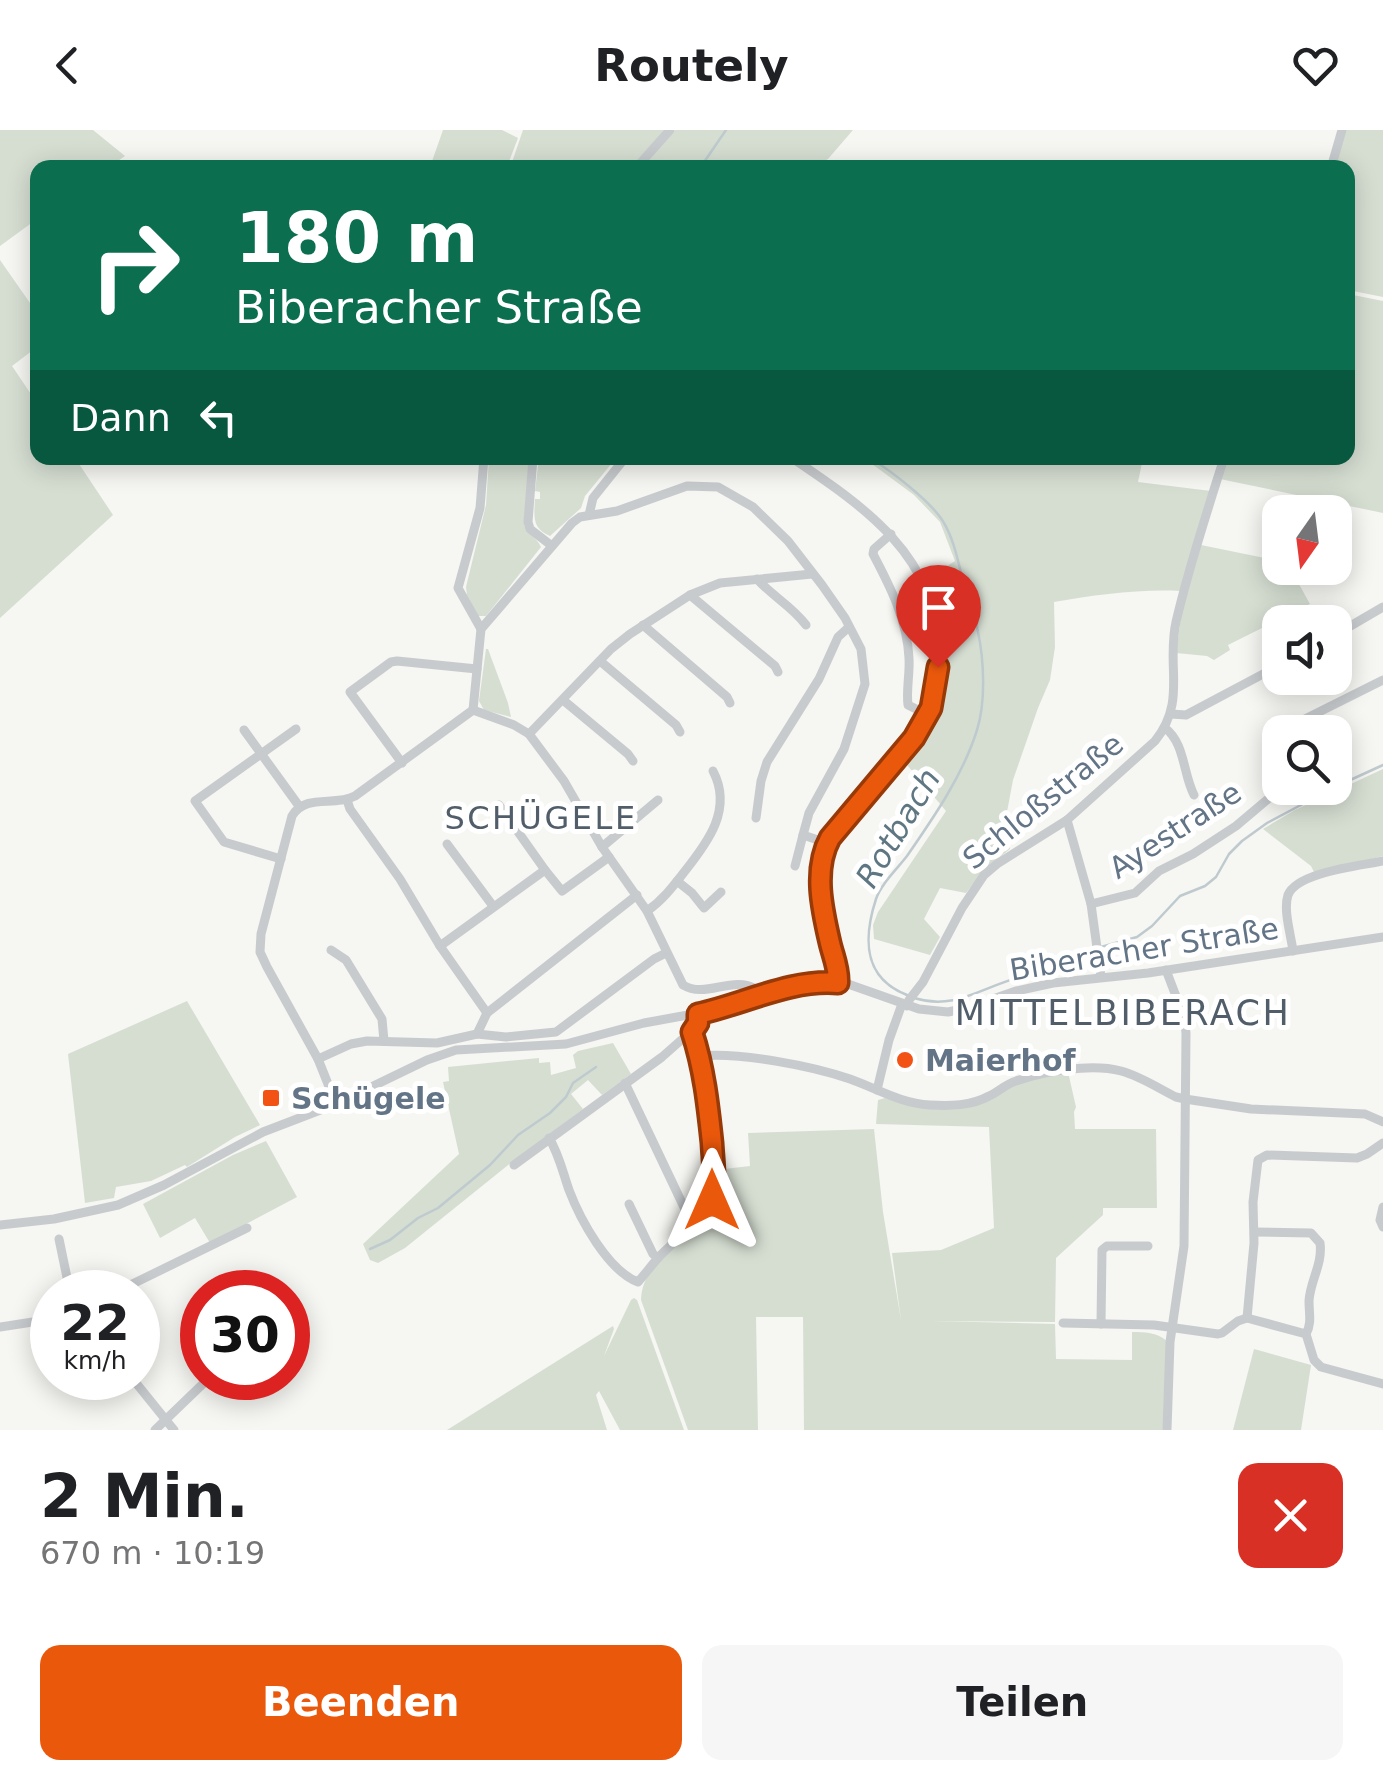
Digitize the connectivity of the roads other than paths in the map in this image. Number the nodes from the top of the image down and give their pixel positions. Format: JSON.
{"nodes":[{"id":1,"x":670,"y":130,"type":"edge"},
{"id":2,"x":1342,"y":130,"type":"edge"},
{"id":3,"x":643,"y":160,"type":"edge"},
{"id":4,"x":1334,"y":160,"type":"edge"},
{"id":5,"x":483,"y":465,"type":"edge"},
{"id":6,"x":532,"y":465,"type":"edge"},
{"id":7,"x":619,"y":465,"type":"edge"},
{"id":8,"x":802,"y":465,"type":"edge"},
{"id":9,"x":1222,"y":465,"type":"edge"},
{"id":10,"x":589,"y":515,"type":"junction"},
{"id":11,"x":891,"y":534,"type":"junction"},
{"id":12,"x":552,"y":546,"type":"junction"},
{"id":13,"x":812,"y":574,"type":"junction"},
{"id":14,"x":757,"y":579,"type":"junction"},
{"id":15,"x":690,"y":596,"type":"junction"},
{"id":16,"x":1383,"y":607,"type":"edge"},
{"id":17,"x":644,"y":625,"type":"junction"},
{"id":18,"x":806,"y":625,"type":"dead end"},
{"id":19,"x":1352,"y":625,"type":"edge"},
{"id":20,"x":850,"y":626,"type":"junction"},
{"id":21,"x":481,"y":629,"type":"junction"},
{"id":22,"x":600,"y":661,"type":"junction"},
{"id":23,"x":477,"y":670,"type":"junction"},
{"id":24,"x":778,"y":672,"type":"dead end"},
{"id":25,"x":1262,"y":674,"type":"edge"},
{"id":26,"x":1383,"y":680,"type":"edge"},
{"id":27,"x":563,"y":700,"type":"junction"},
{"id":28,"x":730,"y":702,"type":"dead end"},
{"id":29,"x":473,"y":710,"type":"junction"},
{"id":30,"x":1171,"y":714,"type":"junction"},
{"id":31,"x":928,"y":715,"type":"junction"},
{"id":32,"x":1313,"y":715,"type":"edge"},
{"id":33,"x":1165,"y":728,"type":"junction"},
{"id":34,"x":296,"y":729,"type":"dead end"},
{"id":35,"x":244,"y":730,"type":"dead end"},
{"id":36,"x":680,"y":732,"type":"dead end"},
{"id":37,"x":529,"y":734,"type":"junction"},
{"id":38,"x":262,"y":754,"type":"junction"},
{"id":39,"x":632,"y":762,"type":"dead end"},
{"id":40,"x":402,"y":764,"type":"junction"},
{"id":41,"x":713,"y":771,"type":"dead end"},
{"id":42,"x":1194,"y":796,"type":"dead end"},
{"id":43,"x":347,"y":800,"type":"junction"},
{"id":44,"x":658,"y":800,"type":"dead end"},
{"id":45,"x":499,"y":805,"type":"dead end"},
{"id":46,"x":1262,"y":805,"type":"edge"},
{"id":47,"x":299,"y":806,"type":"junction"},
{"id":48,"x":756,"y":818,"type":"dead end"},
{"id":49,"x":1068,"y":820,"type":"junction"},
{"id":50,"x":803,"y":834,"type":"junction"},
{"id":51,"x":827,"y":843,"type":"junction"},
{"id":52,"x":447,"y":844,"type":"dead end"},
{"id":53,"x":602,"y":848,"type":"junction"},
{"id":54,"x":609,"y":857,"type":"junction"},
{"id":55,"x":281,"y":859,"type":"junction"},
{"id":56,"x":1383,"y":861,"type":"edge"},
{"id":57,"x":794,"y":866,"type":"dead end"},
{"id":58,"x":543,"y":872,"type":"junction"},
{"id":59,"x":677,"y":881,"type":"junction"},
{"id":60,"x":721,"y":892,"type":"dead end"},
{"id":61,"x":637,"y":895,"type":"junction"},
{"id":62,"x":1091,"y":904,"type":"junction"},
{"id":63,"x":492,"y":906,"type":"junction"},
{"id":64,"x":647,"y":911,"type":"junction"},
{"id":65,"x":1383,"y":937,"type":"edge"},
{"id":66,"x":440,"y":946,"type":"junction"},
{"id":67,"x":331,"y":950,"type":"dead end"},
{"id":68,"x":1293,"y":950,"type":"junction"},
{"id":69,"x":666,"y":953,"type":"junction"},
{"id":70,"x":1166,"y":970,"type":"junction"},
{"id":71,"x":1101,"y":977,"type":"junction"},
{"id":72,"x":838,"y":983,"type":"junction"},
{"id":73,"x":758,"y":997,"type":"junction"},
{"id":74,"x":913,"y":1002,"type":"junction"},
{"id":75,"x":487,"y":1013,"type":"junction"},
{"id":76,"x":698,"y":1014,"type":"junction"},
{"id":77,"x":692,"y":1032,"type":"junction"},
{"id":78,"x":478,"y":1034,"type":"junction"},
{"id":79,"x":384,"y":1041,"type":"junction"},
{"id":80,"x":700,"y":1056,"type":"junction"},
{"id":81,"x":318,"y":1059,"type":"junction"},
{"id":82,"x":625,"y":1083,"type":"junction"},
{"id":83,"x":876,"y":1090,"type":"junction"},
{"id":84,"x":1185,"y":1099,"type":"junction"},
{"id":85,"x":336,"y":1104,"type":"junction"},
{"id":86,"x":1383,"y":1124,"type":"edge"},
{"id":87,"x":549,"y":1138,"type":"junction"},
{"id":88,"x":1383,"y":1141,"type":"edge"},
{"id":89,"x":514,"y":1165,"type":"dead end"},
{"id":90,"x":629,"y":1204,"type":"dead end"},
{"id":91,"x":1383,"y":1207,"type":"edge"},
{"id":92,"x":692,"y":1224,"type":"junction"},
{"id":93,"x":0,"y":1226,"type":"edge"},
{"id":94,"x":1383,"y":1227,"type":"edge"},
{"id":95,"x":247,"y":1228,"type":"dead end"},
{"id":96,"x":1255,"y":1232,"type":"junction"},
{"id":97,"x":59,"y":1239,"type":"dead end"},
{"id":98,"x":1148,"y":1246,"type":"dead end"},
{"id":99,"x":658,"y":1258,"type":"junction"},
{"id":100,"x":65,"y":1270,"type":"edge"},
{"id":101,"x":160,"y":1271,"type":"edge"},
{"id":102,"x":1247,"y":1318,"type":"junction"},
{"id":103,"x":30,"y":1322,"type":"edge"},
{"id":104,"x":1063,"y":1323,"type":"dead end"},
{"id":105,"x":1101,"y":1324,"type":"junction"},
{"id":106,"x":0,"y":1327,"type":"edge"},
{"id":107,"x":1172,"y":1327,"type":"junction"},
{"id":108,"x":1306,"y":1334,"type":"junction"},
{"id":109,"x":1383,"y":1384,"type":"edge"},
{"id":110,"x":150,"y":1400,"type":"edge"},
{"id":111,"x":186,"y":1400,"type":"edge"},
{"id":112,"x":166,"y":1419,"type":"junction"},
{"id":113,"x":155,"y":1430,"type":"edge"},
{"id":114,"x":174,"y":1430,"type":"edge"},
{"id":115,"x":1167,"y":1430,"type":"edge"}],
"edges":[{"from":1,"to":3,"type":"street"},
{"from":2,"to":4,"type":"street"},
{"from":5,"to":21,"type":"street"},
{"from":6,"to":12,"type":"street"},
{"from":7,"to":10,"type":"street"},
{"from":8,"to":11,"type":"street"},
{"from":9,"to":30,"type":"street"},
{"from":10,"to":12,"type":"street"},
{"from":10,"to":13,"type":"street"},
{"from":11,"to":31,"type":"street"},
{"from":11,"to":31,"type":"street"},
{"from":12,"to":21,"type":"street"},
{"from":13,"to":14,"type":"street"},
{"from":13,"to":20,"type":"street"},
{"from":14,"to":15,"type":"street"},
{"from":14,"to":18,"type":"street"},
{"from":15,"to":17,"type":"street"},
{"from":15,"to":24,"type":"street"},
{"from":16,"to":19,"type":"street"},
{"from":17,"to":22,"type":"street"},
{"from":17,"to":28,"type":"street"},
{"from":20,"to":48,"type":"street"},
{"from":20,"to":50,"type":"street"},
{"from":21,"to":23,"type":"street"},
{"from":22,"to":27,"type":"street"},
{"from":22,"to":36,"type":"street"},
{"from":23,"to":29,"type":"street"},
{"from":23,"to":40,"type":"street"},
{"from":25,"to":30,"type":"street"},
{"from":26,"to":32,"type":"street"},
{"from":27,"to":37,"type":"street"},
{"from":27,"to":39,"type":"street"},
{"from":29,"to":37,"type":"street"},
{"from":29,"to":40,"type":"street"},
{"from":30,"to":33,"type":"street"},
{"from":31,"to":51,"type":"street"},
{"from":33,"to":42,"type":"street","name":"Schloßstraße"},
{"from":33,"to":49,"type":"street","name":"Schloßstraße"},
{"from":34,"to":38,"type":"street"},
{"from":35,"to":38,"type":"street"},
{"from":37,"to":53,"type":"street"},
{"from":38,"to":47,"type":"street"},
{"from":38,"to":55,"type":"street"},
{"from":40,"to":43,"type":"street"},
{"from":41,"to":59,"type":"street"},
{"from":43,"to":47,"type":"street"},
{"from":43,"to":66,"type":"street"},
{"from":44,"to":53,"type":"street"},
{"from":45,"to":58,"type":"street"},
{"from":46,"to":62,"type":"street","name":"Ayestraße"},
{"from":47,"to":55,"type":"street"},
{"from":49,"to":62,"type":"street"},
{"from":49,"to":74,"type":"street","name":"Schloßstraße"},
{"from":50,"to":51,"type":"street"},
{"from":50,"to":57,"type":"street"},
{"from":51,"to":72,"type":"street"},
{"from":52,"to":63,"type":"street"},
{"from":53,"to":54,"type":"street"},
{"from":54,"to":58,"type":"street"},
{"from":54,"to":61,"type":"street"},
{"from":55,"to":81,"type":"street"},
{"from":56,"to":68,"type":"street"},
{"from":58,"to":63,"type":"street"},
{"from":59,"to":60,"type":"street"},
{"from":59,"to":64,"type":"street"},
{"from":61,"to":64,"type":"street"},
{"from":61,"to":75,"type":"street"},
{"from":62,"to":71,"type":"street"},
{"from":63,"to":66,"type":"street"},
{"from":64,"to":69,"type":"street"},
{"from":65,"to":68,"type":"street","name":"Biberacher Straße"},
{"from":66,"to":75,"type":"street"},
{"from":67,"to":79,"type":"street"},
{"from":68,"to":70,"type":"street","name":"Biberacher Straße"},
{"from":69,"to":73,"type":"street"},
{"from":69,"to":78,"type":"street"},
{"from":70,"to":71,"type":"street","name":"Biberacher Straße"},
{"from":70,"to":84,"type":"street"},
{"from":71,"to":74,"type":"street","name":"Biberacher Straße"},
{"from":72,"to":73,"type":"street","name":"Biberacher Straße"},
{"from":72,"to":74,"type":"street","name":"Biberacher Straße"},
{"from":73,"to":76,"type":"street","name":"Biberacher Straße"},
{"from":74,"to":83,"type":"street"},
{"from":75,"to":78,"type":"street"},
{"from":76,"to":77,"type":"street"},
{"from":76,"to":85,"type":"street","name":"Biberacher Straße"},
{"from":77,"to":80,"type":"street"},
{"from":77,"to":82,"type":"street"},
{"from":78,"to":79,"type":"street"},
{"from":79,"to":81,"type":"street"},
{"from":80,"to":83,"type":"street"},
{"from":80,"to":92,"type":"street"},
{"from":81,"to":85,"type":"street"},
{"from":82,"to":87,"type":"street"},
{"from":82,"to":92,"type":"street"},
{"from":83,"to":84,"type":"street"},
{"from":84,"to":86,"type":"street"},
{"from":84,"to":107,"type":"street"},
{"from":85,"to":93,"type":"street","name":"Biberacher Straße"},
{"from":86,"to":88,"type":"street"},
{"from":87,"to":89,"type":"street"},
{"from":87,"to":99,"type":"street"},
{"from":88,"to":96,"type":"street"},
{"from":90,"to":99,"type":"street"},
{"from":91,"to":94,"type":"street"},
{"from":92,"to":99,"type":"street"},
{"from":95,"to":101,"type":"street"},
{"from":96,"to":102,"type":"street"},
{"from":96,"to":108,"type":"street"},
{"from":97,"to":100,"type":"street"},
{"from":98,"to":105,"type":"street"},
{"from":102,"to":107,"type":"street"},
{"from":102,"to":108,"type":"street"},
{"from":103,"to":106,"type":"street"},
{"from":104,"to":105,"type":"street"},
{"from":105,"to":107,"type":"street"},
{"from":107,"to":115,"type":"street"},
{"from":108,"to":109,"type":"street"},
{"from":110,"to":112,"type":"street"},
{"from":111,"to":112,"type":"street"},
{"from":112,"to":113,"type":"street"},
{"from":112,"to":114,"type":"street"}]}
